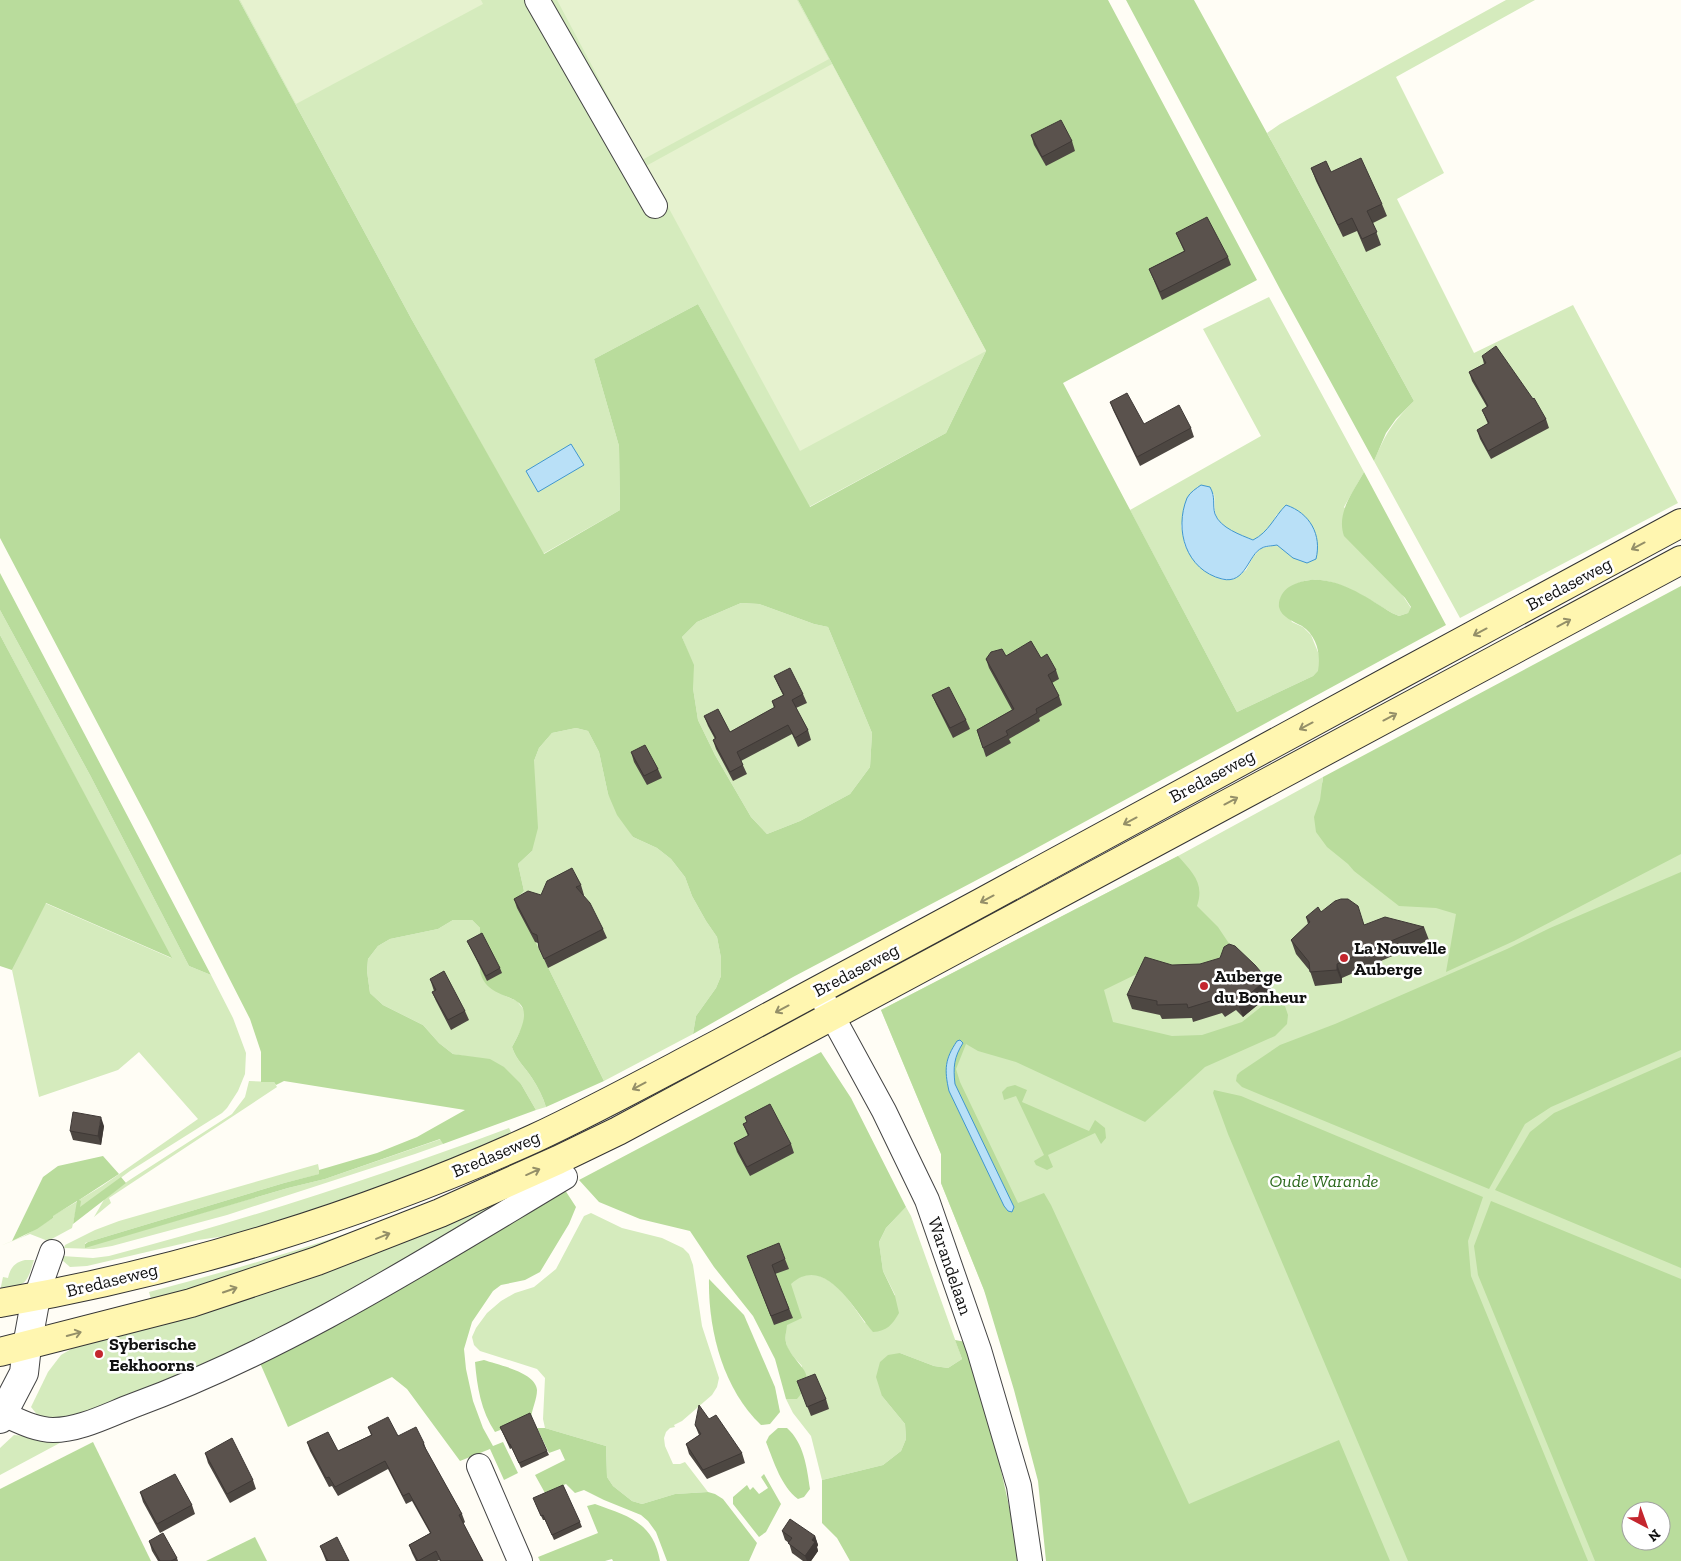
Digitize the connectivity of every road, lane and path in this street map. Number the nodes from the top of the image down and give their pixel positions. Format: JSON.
{"nodes":[{"id":1,"x":537,"y":0,"type":"edge"},
{"id":2,"x":655,"y":206,"type":"dead end"},
{"id":3,"x":1681,"y":523,"type":"edge"},
{"id":4,"x":1681,"y":560,"type":"edge"},
{"id":5,"x":1516,"y":613,"type":"junction"},
{"id":6,"x":1531,"y":641,"type":"junction"},
{"id":7,"x":1351,"y":701,"type":"junction"},
{"id":8,"x":1364,"y":731,"type":"junction"},
{"id":9,"x":818,"y":990,"type":"junction"},
{"id":10,"x":832,"y":1015,"type":"junction"},
{"id":11,"x":565,"y":1177,"type":"dead end"},
{"id":12,"x":52,"y":1252,"type":"dead end"},
{"id":13,"x":36,"y":1297,"type":"junction"},
{"id":14,"x":0,"y":1304,"type":"edge"},
{"id":15,"x":27,"y":1346,"type":"junction"},
{"id":16,"x":0,"y":1352,"type":"edge"},
{"id":17,"x":1,"y":1417,"type":"edge"},
{"id":18,"x":479,"y":1466,"type":"dead end"},
{"id":19,"x":520,"y":1561,"type":"edge"},
{"id":20,"x":1030,"y":1561,"type":"edge"}],
"edges":[{"from":1,"to":2,"type":"street"},
{"from":3,"to":5,"type":"main road","name":"Bredaseweg","one_way":true},
{"from":6,"to":4,"type":"main road","name":"Bredaseweg","one_way":true},
{"from":5,"to":6,"type":"main road"},
{"from":5,"to":7,"type":"main road","name":"Bredaseweg","one_way":true},
{"from":8,"to":6,"type":"main road","name":"Bredaseweg","one_way":true},
{"from":7,"to":8,"type":"main road"},
{"from":7,"to":9,"type":"main road","name":"Bredaseweg","one_way":true},
{"from":10,"to":8,"type":"main road","name":"Bredaseweg","one_way":true},
{"from":9,"to":10,"type":"street","name":"Warandelaan"},
{"from":9,"to":13,"type":"main road","name":"Bredaseweg","one_way":true},
{"from":15,"to":10,"type":"main road","name":"Bredaseweg","one_way":true},
{"from":10,"to":20,"type":"street","name":"Warandelaan"},
{"from":11,"to":17,"type":"street"},
{"from":12,"to":13,"type":"street"},
{"from":13,"to":14,"type":"main road","name":"Bredaseweg"},
{"from":13,"to":15,"type":"street"},
{"from":15,"to":16,"type":"main road","name":"Bredaseweg"},
{"from":15,"to":17,"type":"street"},
{"from":18,"to":19,"type":"street"}]}
